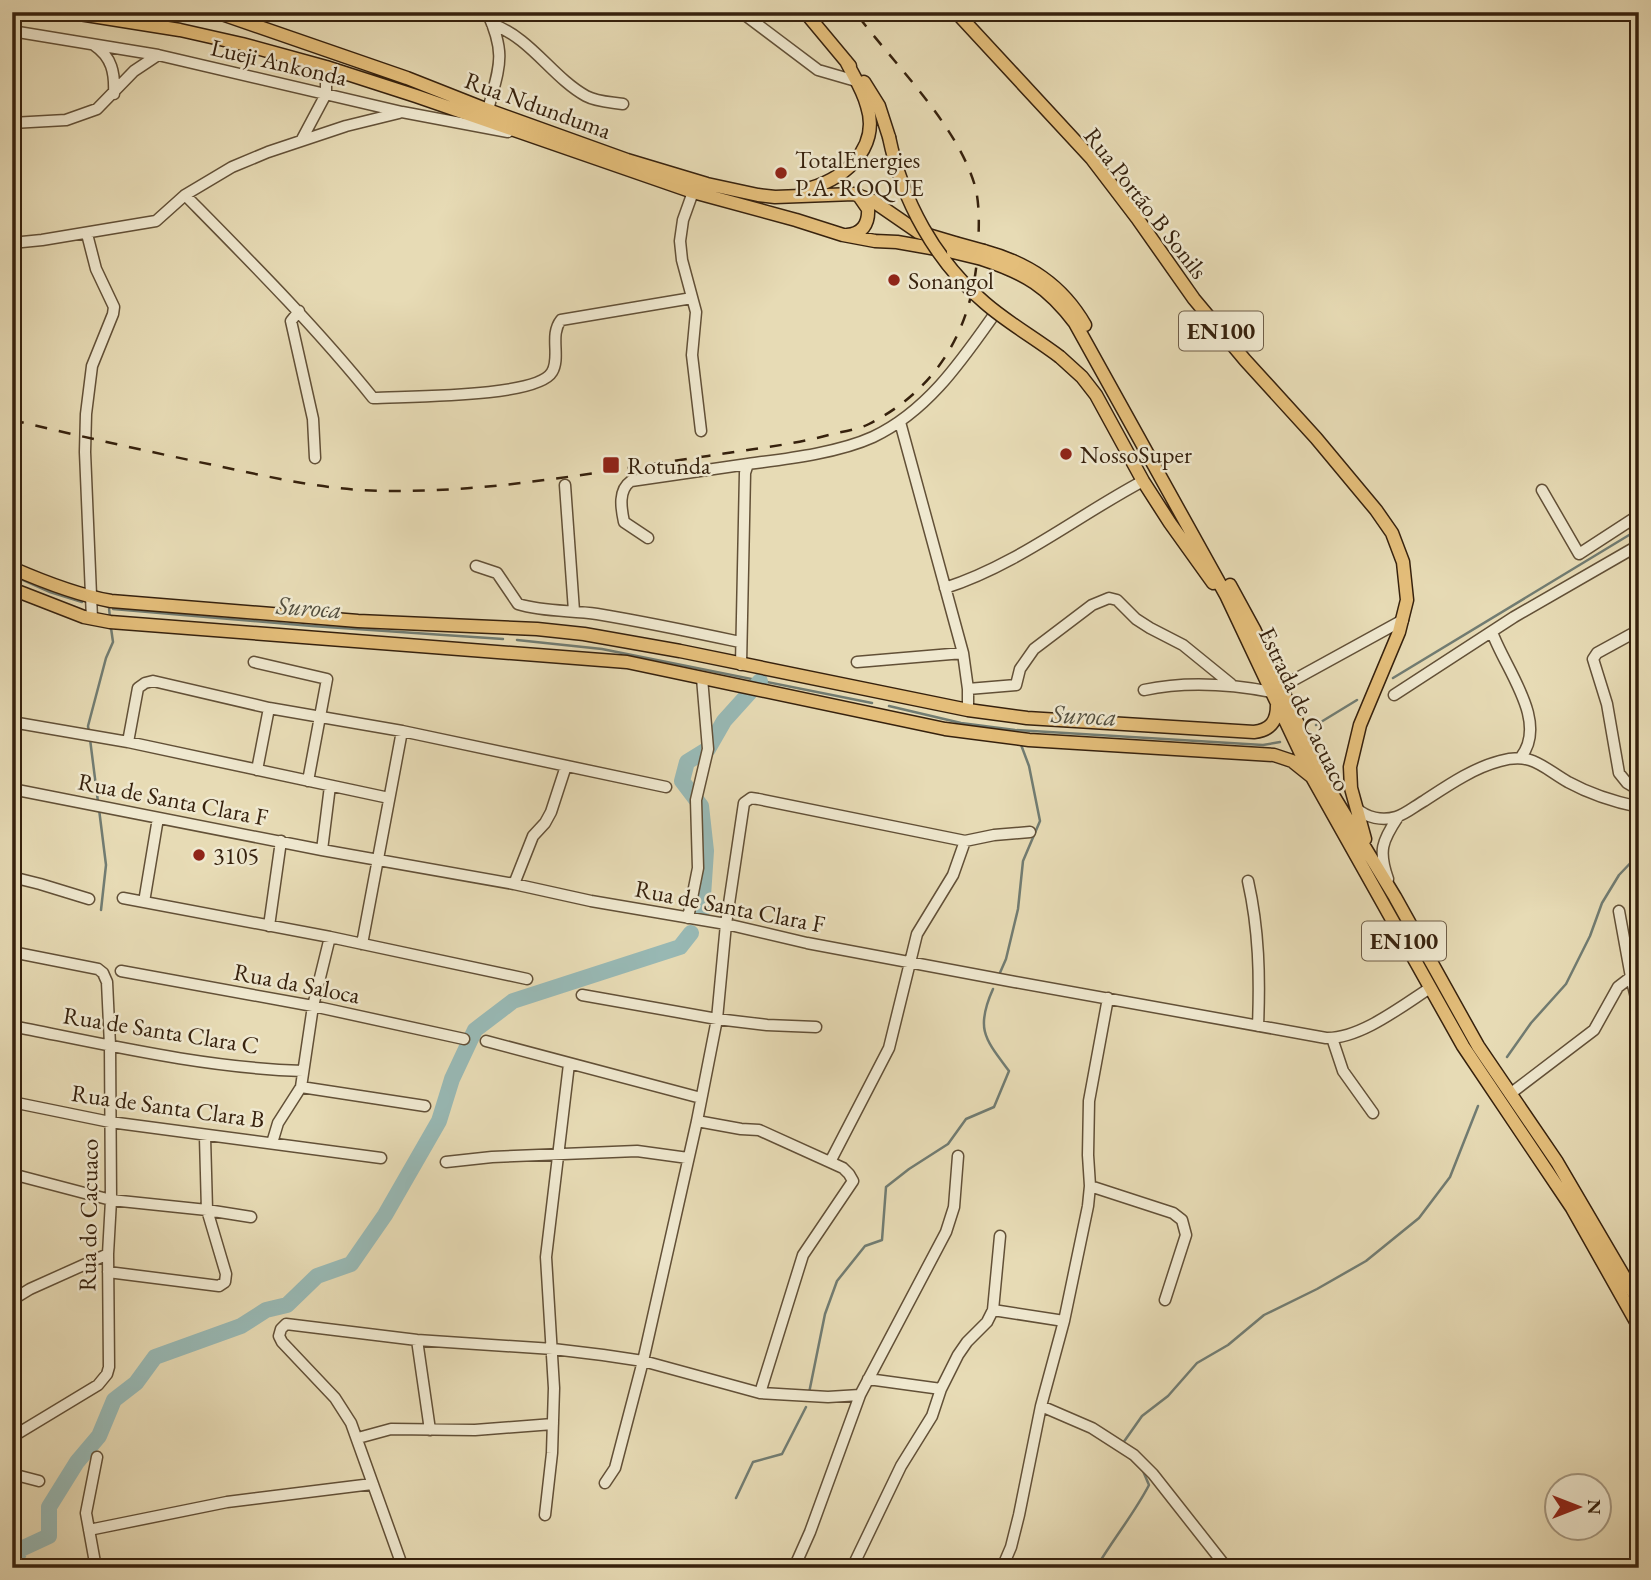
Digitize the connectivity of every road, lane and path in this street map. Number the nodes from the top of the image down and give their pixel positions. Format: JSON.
{"nodes":[{"id":1,"x":67,"y":12,"type":"edge"},
{"id":2,"x":216,"y":12,"type":"edge"},
{"id":3,"x":487,"y":12,"type":"edge"},
{"id":4,"x":741,"y":12,"type":"edge"},
{"id":5,"x":805,"y":12,"type":"edge"},
{"id":6,"x":956,"y":12,"type":"edge"},
{"id":7,"x":108,"y":15,"type":"edge"},
{"id":8,"x":492,"y":23,"type":"junction"},
{"id":9,"x":12,"y":31,"type":"edge"},
{"id":10,"x":92,"y":44,"type":"junction"},
{"id":11,"x":242,"y":44,"type":"joint"},
{"id":12,"x":159,"y":55,"type":"junction"},
{"id":13,"x":846,"y":61,"type":"junction"},
{"id":14,"x":327,"y":67,"type":"junction"},
{"id":15,"x":856,"y":80,"type":"junction"},
{"id":16,"x":114,"y":94,"type":"junction"},
{"id":17,"x":326,"y":94,"type":"junction"},
{"id":18,"x":623,"y":104,"type":"dead end"},
{"id":19,"x":488,"y":110,"type":"junction"},
{"id":20,"x":402,"y":112,"type":"junction"},
{"id":21,"x":12,"y":123,"type":"edge"},
{"id":22,"x":535,"y":138,"type":"junction"},
{"id":23,"x":301,"y":141,"type":"junction"},
{"id":24,"x":693,"y":192,"type":"junction"},
{"id":25,"x":854,"y":194,"type":"junction"},
{"id":26,"x":185,"y":195,"type":"junction"},
{"id":27,"x":758,"y":195,"type":"junction"},
{"id":28,"x":87,"y":233,"type":"junction"},
{"id":29,"x":843,"y":235,"type":"junction"},
{"id":30,"x":12,"y":243,"type":"edge"},
{"id":31,"x":954,"y":247,"type":"junction"},
{"id":32,"x":983,"y":255,"type":"junction"},
{"id":33,"x":692,"y":298,"type":"junction"},
{"id":34,"x":299,"y":311,"type":"junction"},
{"id":35,"x":996,"y":312,"type":"junction"},
{"id":36,"x":900,"y":422,"type":"junction"},
{"id":37,"x":701,"y":431,"type":"dead end"},
{"id":38,"x":316,"y":458,"type":"dead end"},
{"id":39,"x":748,"y":464,"type":"junction"},
{"id":40,"x":1143,"y":481,"type":"junction"},
{"id":41,"x":565,"y":485,"type":"dead end"},
{"id":42,"x":1542,"y":490,"type":"dead end"},
{"id":43,"x":1639,"y":515,"type":"edge"},
{"id":44,"x":648,"y":538,"type":"dead end"},
{"id":45,"x":1639,"y":545,"type":"edge"},
{"id":46,"x":476,"y":566,"type":"dead end"},
{"id":47,"x":12,"y":568,"type":"edge"},
{"id":48,"x":12,"y":589,"type":"edge"},
{"id":49,"x":945,"y":589,"type":"junction"},
{"id":50,"x":1226,"y":595,"type":"junction"},
{"id":51,"x":92,"y":598,"type":"junction"},
{"id":52,"x":574,"y":611,"type":"junction"},
{"id":53,"x":92,"y":619,"type":"junction"},
{"id":54,"x":1403,"y":620,"type":"junction"},
{"id":55,"x":508,"y":628,"type":"junction"},
{"id":56,"x":1639,"y":630,"type":"edge"},
{"id":57,"x":1492,"y":632,"type":"junction"},
{"id":58,"x":740,"y":642,"type":"junction"},
{"id":59,"x":508,"y":651,"type":"junction"},
{"id":60,"x":963,"y":653,"type":"junction"},
{"id":61,"x":856,"y":662,"type":"dead end"},
{"id":62,"x":254,"y":663,"type":"dead end"},
{"id":63,"x":741,"y":664,"type":"junction"},
{"id":64,"x":702,"y":678,"type":"junction"},
{"id":65,"x":1231,"y":684,"type":"junction"},
{"id":66,"x":968,"y":689,"type":"junction"},
{"id":67,"x":1277,"y":689,"type":"junction"},
{"id":68,"x":1144,"y":690,"type":"dead end"},
{"id":69,"x":882,"y":693,"type":"junction"},
{"id":70,"x":1394,"y":695,"type":"dead end"},
{"id":71,"x":1277,"y":705,"type":"junction"},
{"id":72,"x":269,"y":708,"type":"junction"},
{"id":73,"x":968,"y":710,"type":"junction"},
{"id":74,"x":878,"y":715,"type":"junction"},
{"id":75,"x":321,"y":717,"type":"junction"},
{"id":76,"x":12,"y":722,"type":"edge"},
{"id":77,"x":1360,"y":725,"type":"joint"},
{"id":78,"x":1294,"y":728,"type":"junction"},
{"id":79,"x":402,"y":731,"type":"junction"},
{"id":80,"x":128,"y":742,"type":"junction"},
{"id":81,"x":1301,"y":744,"type":"junction"},
{"id":82,"x":1521,"y":757,"type":"junction"},
{"id":83,"x":566,"y":766,"type":"junction"},
{"id":84,"x":257,"y":770,"type":"junction"},
{"id":85,"x":1312,"y":777,"type":"junction"},
{"id":86,"x":307,"y":781,"type":"junction"},
{"id":87,"x":330,"y":786,"type":"junction"},
{"id":88,"x":666,"y":787,"type":"dead end"},
{"id":89,"x":12,"y":789,"type":"edge"},
{"id":90,"x":1639,"y":790,"type":"edge"},
{"id":91,"x":388,"y":798,"type":"junction"},
{"id":92,"x":1639,"y":807,"type":"edge"},
{"id":93,"x":1356,"y":808,"type":"junction"},
{"id":94,"x":1398,"y":817,"type":"junction"},
{"id":95,"x":158,"y":818,"type":"junction"},
{"id":96,"x":1030,"y":832,"type":"dead end"},
{"id":97,"x":281,"y":841,"type":"junction"},
{"id":98,"x":965,"y":841,"type":"junction"},
{"id":99,"x":322,"y":850,"type":"junction"},
{"id":100,"x":377,"y":859,"type":"junction"},
{"id":101,"x":1372,"y":860,"type":"junction"},
{"id":102,"x":12,"y":877,"type":"edge"},
{"id":103,"x":1248,"y":881,"type":"dead end"},
{"id":104,"x":514,"y":884,"type":"junction"},
{"id":105,"x":1395,"y":897,"type":"junction"},
{"id":106,"x":123,"y":898,"type":"dead end"},
{"id":107,"x":89,"y":900,"type":"dead end"},
{"id":108,"x":144,"y":902,"type":"junction"},
{"id":109,"x":1619,"y":911,"type":"dead end"},
{"id":110,"x":688,"y":918,"type":"junction"},
{"id":111,"x":726,"y":924,"type":"junction"},
{"id":112,"x":270,"y":926,"type":"junction"},
{"id":113,"x":330,"y":937,"type":"junction"},
{"id":114,"x":362,"y":944,"type":"junction"},
{"id":115,"x":12,"y":952,"type":"edge"},
{"id":116,"x":910,"y":961,"type":"junction"},
{"id":117,"x":121,"y":971,"type":"dead end"},
{"id":118,"x":527,"y":979,"type":"dead end"},
{"id":119,"x":1635,"y":979,"type":"edge"},
{"id":120,"x":1430,"y":988,"type":"junction"},
{"id":121,"x":582,"y":995,"type":"dead end"},
{"id":122,"x":1108,"y":998,"type":"junction"},
{"id":123,"x":313,"y":1006,"type":"junction"},
{"id":124,"x":1639,"y":1010,"type":"edge"},
{"id":125,"x":717,"y":1019,"type":"junction"},
{"id":126,"x":12,"y":1026,"type":"edge"},
{"id":127,"x":1258,"y":1026,"type":"junction"},
{"id":128,"x":816,"y":1027,"type":"dead end"},
{"id":129,"x":1332,"y":1038,"type":"junction"},
{"id":130,"x":464,"y":1039,"type":"dead end"},
{"id":131,"x":486,"y":1041,"type":"dead end"},
{"id":132,"x":110,"y":1045,"type":"junction"},
{"id":133,"x":569,"y":1064,"type":"junction"},
{"id":134,"x":303,"y":1071,"type":"junction"},
{"id":135,"x":301,"y":1087,"type":"junction"},
{"id":136,"x":1510,"y":1094,"type":"junction"},
{"id":137,"x":701,"y":1098,"type":"junction"},
{"id":138,"x":12,"y":1102,"type":"edge"},
{"id":139,"x":425,"y":1106,"type":"dead end"},
{"id":140,"x":1373,"y":1113,"type":"dead end"},
{"id":141,"x":697,"y":1121,"type":"junction"},
{"id":142,"x":110,"y":1122,"type":"junction"},
{"id":143,"x":205,"y":1136,"type":"junction"},
{"id":144,"x":272,"y":1143,"type":"junction"},
{"id":145,"x":557,"y":1155,"type":"junction"},
{"id":146,"x":958,"y":1156,"type":"dead end"},
{"id":147,"x":381,"y":1158,"type":"dead end"},
{"id":148,"x":688,"y":1158,"type":"junction"},
{"id":149,"x":446,"y":1162,"type":"dead end"},
{"id":150,"x":830,"y":1162,"type":"junction"},
{"id":151,"x":12,"y":1174,"type":"edge"},
{"id":152,"x":1090,"y":1186,"type":"junction"},
{"id":153,"x":111,"y":1200,"type":"junction"},
{"id":154,"x":207,"y":1210,"type":"junction"},
{"id":155,"x":251,"y":1217,"type":"dead end"},
{"id":156,"x":1000,"y":1236,"type":"dead end"},
{"id":157,"x":108,"y":1254,"type":"junction"},
{"id":158,"x":108,"y":1272,"type":"junction"},
{"id":159,"x":12,"y":1300,"type":"edge"},
{"id":160,"x":1165,"y":1300,"type":"dead end"},
{"id":161,"x":1639,"y":1302,"type":"edge"},
{"id":162,"x":993,"y":1310,"type":"junction"},
{"id":163,"x":1064,"y":1321,"type":"junction"},
{"id":164,"x":1639,"y":1327,"type":"edge"},
{"id":165,"x":417,"y":1340,"type":"junction"},
{"id":166,"x":553,"y":1349,"type":"junction"},
{"id":167,"x":643,"y":1362,"type":"junction"},
{"id":168,"x":868,"y":1379,"type":"junction"},
{"id":169,"x":941,"y":1389,"type":"junction"},
{"id":170,"x":760,"y":1393,"type":"junction"},
{"id":171,"x":860,"y":1395,"type":"junction"},
{"id":172,"x":1041,"y":1406,"type":"junction"},
{"id":173,"x":553,"y":1424,"type":"junction"},
{"id":174,"x":430,"y":1430,"type":"junction"},
{"id":175,"x":12,"y":1437,"type":"edge"},
{"id":176,"x":358,"y":1438,"type":"junction"},
{"id":177,"x":97,"y":1457,"type":"dead end"},
{"id":178,"x":12,"y":1474,"type":"edge"},
{"id":179,"x":39,"y":1481,"type":"dead end"},
{"id":180,"x":605,"y":1483,"type":"dead end"},
{"id":181,"x":372,"y":1484,"type":"junction"},
{"id":182,"x":545,"y":1515,"type":"dead end"},
{"id":183,"x":89,"y":1530,"type":"junction"},
{"id":184,"x":854,"y":1567,"type":"edge"},
{"id":185,"x":96,"y":1568,"type":"edge"},
{"id":186,"x":403,"y":1568,"type":"edge"},
{"id":187,"x":794,"y":1568,"type":"edge"},
{"id":188,"x":1003,"y":1568,"type":"edge"},
{"id":189,"x":1227,"y":1568,"type":"edge"}],
"edges":[{"from":1,"to":7,"type":"main road"},
{"from":2,"to":19,"type":"main road","name":"Rua Ndunduma"},
{"from":3,"to":8,"type":"street"},
{"from":4,"to":15,"type":"street"},
{"from":5,"to":13,"type":"main road"},
{"from":6,"to":54,"type":"main road","name":"Rua Portão B Sonils","number":"EN100"},
{"from":7,"to":11,"type":"main road","name":"Lueji Ankonda"},
{"from":8,"to":18,"type":"street"},
{"from":8,"to":19,"type":"street"},
{"from":9,"to":10,"type":"street","name":"Lueji Ankonda"},
{"from":10,"to":12,"type":"street","name":"Lueji Ankonda"},
{"from":10,"to":16,"type":"street"},
{"from":11,"to":14,"type":"main road","name":"Rua Ndunduma"},
{"from":12,"to":16,"type":"street"},
{"from":12,"to":17,"type":"street","name":"Lueji Ankonda"},
{"from":13,"to":15,"type":"main road"},
{"from":13,"to":35,"type":"main road","bridge":true},
{"from":14,"to":17,"type":"street"},
{"from":14,"to":22,"type":"main road","name":"Rua Ndunduma"},
{"from":15,"to":27,"type":"main road"},
{"from":16,"to":21,"type":"street"},
{"from":17,"to":20,"type":"street","name":"Lueji Ankonda"},
{"from":17,"to":23,"type":"street"},
{"from":19,"to":27,"type":"main road","name":"Rua Ndunduma"},
{"from":20,"to":22,"type":"street","name":"Lueji Ankonda"},
{"from":20,"to":23,"type":"street"},
{"from":22,"to":24,"type":"main road","name":"Rua Ndunduma"},
{"from":23,"to":26,"type":"street"},
{"from":24,"to":29,"type":"main road","name":"Rua Ndunduma"},
{"from":24,"to":33,"type":"street"},
{"from":25,"to":27,"type":"main road","name":"Rua Ndunduma"},
{"from":25,"to":29,"type":"main road"},
{"from":25,"to":31,"type":"main road","name":"Estrada de Cacuaco"},
{"from":26,"to":28,"type":"street"},
{"from":26,"to":34,"type":"street"},
{"from":28,"to":30,"type":"street"},
{"from":28,"to":51,"type":"street"},
{"from":29,"to":31,"type":"main road","name":"Estrada de Cacuaco"},
{"from":31,"to":32,"type":"main road","name":"Estrada de Cacuaco","bridge":true},
{"from":32,"to":50,"type":"main road","name":"Estrada de Cacuaco"},
{"from":32,"to":67,"type":"main road","name":"Estrada de Cacuaco"},
{"from":33,"to":34,"type":"street"},
{"from":33,"to":37,"type":"street"},
{"from":34,"to":38,"type":"street"},
{"from":35,"to":36,"type":"street"},
{"from":35,"to":40,"type":"main road","bridge":true},
{"from":36,"to":39,"type":"street"},
{"from":36,"to":49,"type":"street"},
{"from":39,"to":44,"type":"street"},
{"from":39,"to":58,"type":"street"},
{"from":40,"to":49,"type":"street"},
{"from":40,"to":50,"type":"main road"},
{"from":41,"to":52,"type":"street"},
{"from":42,"to":43,"type":"street"},
{"from":45,"to":57,"type":"street"},
{"from":46,"to":52,"type":"street"},
{"from":47,"to":51,"type":"main road"},
{"from":48,"to":53,"type":"main road"},
{"from":49,"to":60,"type":"street"},
{"from":50,"to":67,"type":"main road","name":"Estrada de Cacuaco"},
{"from":51,"to":53,"type":"street"},
{"from":51,"to":55,"type":"main road"},
{"from":52,"to":58,"type":"street"},
{"from":53,"to":59,"type":"main road"},
{"from":54,"to":67,"type":"street"},
{"from":54,"to":77,"type":"main road","name":"Rua Portão B Sonils","number":"EN100"},
{"from":55,"to":59,"type":"main road"},
{"from":55,"to":63,"type":"main road"},
{"from":56,"to":90,"type":"street"},
{"from":57,"to":70,"type":"street"},
{"from":57,"to":82,"type":"street"},
{"from":58,"to":63,"type":"street"},
{"from":59,"to":64,"type":"main road"},
{"from":60,"to":61,"type":"street"},
{"from":60,"to":66,"type":"street"},
{"from":62,"to":75,"type":"street"},
{"from":63,"to":69,"type":"main road"},
{"from":64,"to":74,"type":"main road"},
{"from":64,"to":110,"type":"street"},
{"from":65,"to":66,"type":"street"},
{"from":65,"to":67,"type":"street"},
{"from":65,"to":68,"type":"street"},
{"from":66,"to":73,"type":"street"},
{"from":67,"to":71,"type":"main road","name":"Estrada de Cacuaco"},
{"from":67,"to":78,"type":"main road","name":"Estrada de Cacuaco"},
{"from":69,"to":73,"type":"main road"},
{"from":69,"to":74,"type":"main road"},
{"from":71,"to":73,"type":"main road"},
{"from":71,"to":78,"type":"main road","name":"Estrada de Cacuaco"},
{"from":72,"to":75,"type":"street"},
{"from":72,"to":80,"type":"street"},
{"from":72,"to":84,"type":"street"},
{"from":74,"to":85,"type":"main road"},
{"from":75,"to":79,"type":"street"},
{"from":75,"to":86,"type":"street"},
{"from":76,"to":80,"type":"street"},
{"from":77,"to":93,"type":"main road","name":"Estrada de Cacuaco","number":"EN100"},
{"from":78,"to":81,"type":"main road","name":"Estrada de Cacuaco"},
{"from":79,"to":83,"type":"street"},
{"from":79,"to":91,"type":"street"},
{"from":80,"to":84,"type":"street"},
{"from":81,"to":85,"type":"main road","name":"Estrada de Cacuaco","number":"EN100"},
{"from":81,"to":101,"type":"main road","name":"Estrada de Cacuaco"},
{"from":82,"to":92,"type":"street"},
{"from":82,"to":94,"type":"street"},
{"from":83,"to":88,"type":"street"},
{"from":83,"to":104,"type":"street"},
{"from":84,"to":86,"type":"street"},
{"from":85,"to":120,"type":"main road","name":"Estrada de Cacuaco","number":"EN100"},
{"from":86,"to":87,"type":"street"},
{"from":87,"to":91,"type":"street"},
{"from":87,"to":99,"type":"street"},
{"from":89,"to":95,"type":"street","name":"Rua de Santa Clara F"},
{"from":91,"to":100,"type":"street"},
{"from":93,"to":94,"type":"street"},
{"from":93,"to":101,"type":"main road","name":"Estrada de Cacuaco","number":"EN100"},
{"from":94,"to":105,"type":"street"},
{"from":95,"to":97,"type":"street","name":"Rua de Santa Clara F"},
{"from":95,"to":108,"type":"street"},
{"from":96,"to":98,"type":"street"},
{"from":97,"to":99,"type":"street","name":"Rua de Santa Clara F"},
{"from":97,"to":112,"type":"street"},
{"from":98,"to":111,"type":"street"},
{"from":98,"to":116,"type":"street"},
{"from":99,"to":100,"type":"street","name":"Rua de Santa Clara F"},
{"from":100,"to":104,"type":"street","name":"Rua de Santa Clara F"},
{"from":100,"to":114,"type":"street"},
{"from":101,"to":105,"type":"main road","name":"Estrada de Cacuaco"},
{"from":102,"to":107,"type":"street"},
{"from":103,"to":127,"type":"street"},
{"from":104,"to":110,"type":"street","name":"Rua de Santa Clara F"},
{"from":105,"to":136,"type":"main road","name":"Estrada de Cacuaco","number":"EN100"},
{"from":106,"to":108,"type":"street"},
{"from":108,"to":112,"type":"street"},
{"from":109,"to":119,"type":"street"},
{"from":110,"to":111,"type":"street","name":"Rua de Santa Clara F"},
{"from":111,"to":116,"type":"street","name":"Rua de Santa Clara F"},
{"from":111,"to":125,"type":"street"},
{"from":112,"to":113,"type":"street"},
{"from":113,"to":114,"type":"street"},
{"from":113,"to":123,"type":"street","name":"Rua de Santa Clara B"},
{"from":114,"to":118,"type":"street"},
{"from":115,"to":132,"type":"street","name":"Rua do Cacuaco"},
{"from":116,"to":122,"type":"street","name":"Rua de Santa Clara F"},
{"from":116,"to":150,"type":"street"},
{"from":117,"to":123,"type":"street","name":"Rua da Saloca"},
{"from":119,"to":124,"type":"street"},
{"from":119,"to":136,"type":"street"},
{"from":120,"to":129,"type":"street","name":"Rua de Santa Clara F"},
{"from":120,"to":164,"type":"main road","name":"Estrada de Cacuaco","number":"EN100"},
{"from":121,"to":125,"type":"street"},
{"from":122,"to":127,"type":"street","name":"Rua de Santa Clara F"},
{"from":122,"to":152,"type":"street"},
{"from":123,"to":130,"type":"street","name":"Rua da Saloca"},
{"from":123,"to":134,"type":"street","name":"Rua de Santa Clara B"},
{"from":125,"to":128,"type":"street"},
{"from":125,"to":137,"type":"street"},
{"from":126,"to":132,"type":"street","name":"Rua de Santa Clara C"},
{"from":127,"to":129,"type":"street","name":"Rua de Santa Clara F"},
{"from":129,"to":140,"type":"street"},
{"from":131,"to":133,"type":"street"},
{"from":132,"to":134,"type":"street","name":"Rua de Santa Clara C"},
{"from":132,"to":142,"type":"street","name":"Rua do Cacuaco"},
{"from":133,"to":137,"type":"street"},
{"from":133,"to":145,"type":"street"},
{"from":134,"to":135,"type":"street","name":"Rua de Santa Clara B"},
{"from":135,"to":139,"type":"street"},
{"from":135,"to":144,"type":"street","name":"Rua de Santa Clara B"},
{"from":136,"to":161,"type":"main road","name":"Estrada de Cacuaco","number":"EN100"},
{"from":137,"to":141,"type":"street"},
{"from":138,"to":142,"type":"street","name":"Rua de Santa Clara B"},
{"from":141,"to":148,"type":"street"},
{"from":141,"to":150,"type":"street"},
{"from":142,"to":143,"type":"street","name":"Rua de Santa Clara B"},
{"from":142,"to":153,"type":"street","name":"Rua do Cacuaco"},
{"from":143,"to":144,"type":"street","name":"Rua de Santa Clara B"},
{"from":143,"to":154,"type":"street"},
{"from":144,"to":147,"type":"street"},
{"from":145,"to":148,"type":"street"},
{"from":145,"to":149,"type":"street"},
{"from":145,"to":166,"type":"street"},
{"from":146,"to":168,"type":"street"},
{"from":148,"to":167,"type":"street"},
{"from":150,"to":170,"type":"street"},
{"from":151,"to":153,"type":"street"},
{"from":152,"to":160,"type":"street"},
{"from":152,"to":163,"type":"street"},
{"from":153,"to":154,"type":"street"},
{"from":153,"to":157,"type":"street","name":"Rua do Cacuaco"},
{"from":154,"to":155,"type":"street"},
{"from":154,"to":158,"type":"street"},
{"from":156,"to":162,"type":"street"},
{"from":157,"to":158,"type":"street","name":"Rua do Cacuaco"},
{"from":157,"to":159,"type":"street"},
{"from":158,"to":175,"type":"street","name":"Rua do Cacuaco"},
{"from":162,"to":163,"type":"street"},
{"from":162,"to":169,"type":"street"},
{"from":163,"to":172,"type":"street"},
{"from":165,"to":166,"type":"street"},
{"from":165,"to":174,"type":"street"},
{"from":165,"to":176,"type":"street"},
{"from":166,"to":167,"type":"street"},
{"from":166,"to":173,"type":"street"},
{"from":167,"to":170,"type":"street"},
{"from":167,"to":180,"type":"street"},
{"from":168,"to":169,"type":"street"},
{"from":168,"to":171,"type":"street"},
{"from":169,"to":184,"type":"street"},
{"from":170,"to":171,"type":"street"},
{"from":171,"to":187,"type":"street"},
{"from":172,"to":188,"type":"street"},
{"from":172,"to":189,"type":"street"},
{"from":173,"to":174,"type":"street"},
{"from":173,"to":182,"type":"street"},
{"from":174,"to":176,"type":"street"},
{"from":176,"to":181,"type":"street"},
{"from":177,"to":183,"type":"street"},
{"from":178,"to":179,"type":"street"},
{"from":181,"to":183,"type":"street"},
{"from":181,"to":186,"type":"street"},
{"from":183,"to":185,"type":"street"}]}
